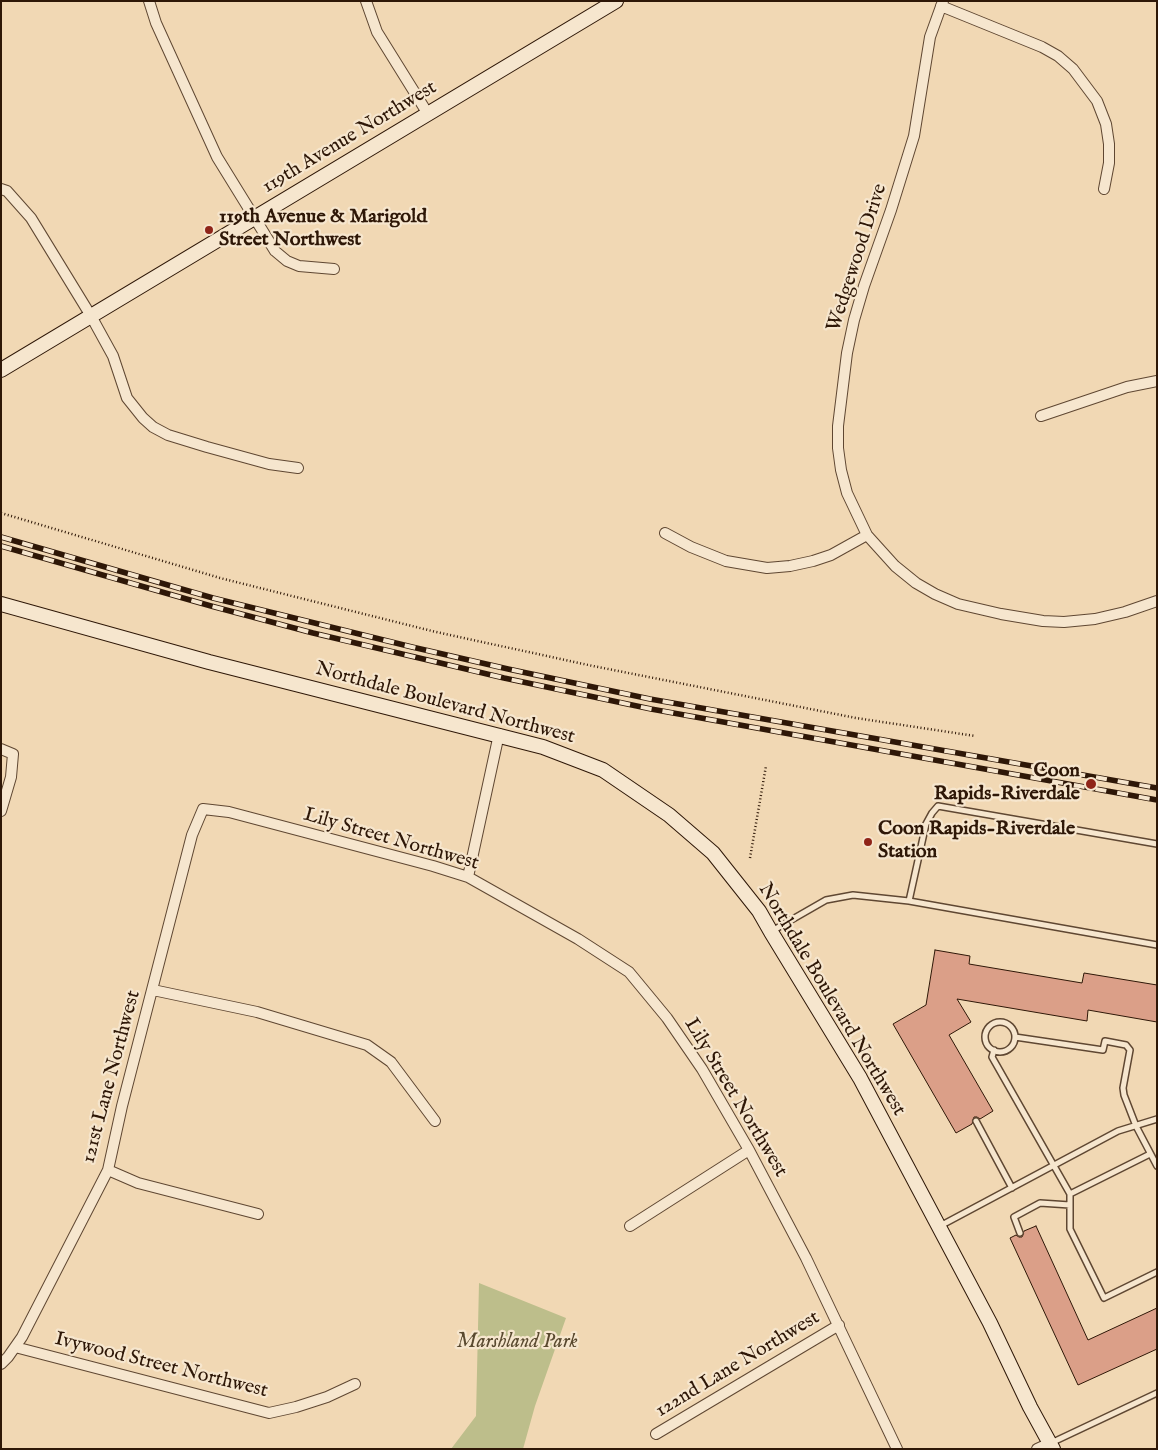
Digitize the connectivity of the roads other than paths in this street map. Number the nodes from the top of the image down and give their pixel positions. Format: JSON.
{"nodes":[{"id":1,"x":149,"y":1,"type":"edge"},
{"id":2,"x":366,"y":1,"type":"edge"},
{"id":3,"x":616,"y":1,"type":"edge"},
{"id":4,"x":942,"y":4,"type":"edge"},
{"id":5,"x":428,"y":114,"type":"junction"},
{"id":6,"x":1,"y":189,"type":"edge"},
{"id":7,"x":1104,"y":190,"type":"dead end"},
{"id":8,"x":254,"y":218,"type":"junction"},
{"id":9,"x":334,"y":269,"type":"dead end"},
{"id":10,"x":91,"y":316,"type":"junction"},
{"id":11,"x":1,"y":370,"type":"edge"},
{"id":12,"x":1157,"y":381,"type":"edge"},
{"id":13,"x":1041,"y":416,"type":"dead end"},
{"id":14,"x":298,"y":468,"type":"dead end"},
{"id":15,"x":664,"y":532,"type":"dead end"},
{"id":16,"x":867,"y":535,"type":"junction"},
{"id":17,"x":1157,"y":601,"type":"edge"},
{"id":18,"x":1,"y":604,"type":"edge"},
{"id":19,"x":499,"y":734,"type":"junction"},
{"id":20,"x":1,"y":749,"type":"edge"},
{"id":21,"x":202,"y":809,"type":"joint"},
{"id":22,"x":1,"y":812,"type":"edge"},
{"id":23,"x":1157,"y":844,"type":"edge"},
{"id":24,"x":468,"y":877,"type":"junction"},
{"id":25,"x":909,"y":901,"type":"junction"},
{"id":26,"x":771,"y":932,"type":"junction"},
{"id":27,"x":1157,"y":945,"type":"edge"},
{"id":28,"x":153,"y":990,"type":"junction"},
{"id":29,"x":1015,"y":1037,"type":"junction"},
{"id":30,"x":994,"y":1050,"type":"junction"},
{"id":31,"x":1157,"y":1119,"type":"edge"},
{"id":32,"x":435,"y":1121,"type":"dead end"},
{"id":33,"x":976,"y":1122,"type":"dead end"},
{"id":34,"x":1136,"y":1126,"type":"junction"},
{"id":35,"x":748,"y":1150,"type":"junction"},
{"id":36,"x":1150,"y":1154,"type":"junction"},
{"id":37,"x":1054,"y":1165,"type":"junction"},
{"id":38,"x":1157,"y":1166,"type":"edge"},
{"id":39,"x":108,"y":1170,"type":"junction"},
{"id":40,"x":1012,"y":1188,"type":"junction"},
{"id":41,"x":1070,"y":1194,"type":"junction"},
{"id":42,"x":1070,"y":1205,"type":"junction"},
{"id":43,"x":258,"y":1214,"type":"dead end"},
{"id":44,"x":630,"y":1226,"type":"dead end"},
{"id":45,"x":939,"y":1227,"type":"junction"},
{"id":46,"x":1020,"y":1233,"type":"dead end"},
{"id":47,"x":1157,"y":1272,"type":"edge"},
{"id":48,"x":838,"y":1325,"type":"junction"},
{"id":49,"x":15,"y":1346,"type":"junction"},
{"id":50,"x":1,"y":1364,"type":"edge"},
{"id":51,"x":355,"y":1384,"type":"dead end"},
{"id":52,"x":1157,"y":1392,"type":"edge"},
{"id":53,"x":656,"y":1434,"type":"dead end"},
{"id":54,"x":1052,"y":1446,"type":"edge"},
{"id":55,"x":897,"y":1449,"type":"edge"},
{"id":56,"x":1037,"y":1449,"type":"edge"}],
"edges":[{"from":1,"to":8,"type":"street"},
{"from":2,"to":5,"type":"street"},
{"from":3,"to":5,"type":"street","name":"119th Avenue Northwest"},
{"from":4,"to":7,"type":"street"},
{"from":4,"to":16,"type":"street","name":"Wedgewood Drive"},
{"from":5,"to":8,"type":"street","name":"119th Avenue Northwest"},
{"from":6,"to":10,"type":"street"},
{"from":8,"to":9,"type":"street"},
{"from":8,"to":10,"type":"street","name":"119th Avenue Northwest"},
{"from":10,"to":11,"type":"street","name":"119th Avenue Northwest"},
{"from":10,"to":14,"type":"street"},
{"from":12,"to":13,"type":"street"},
{"from":15,"to":16,"type":"street"},
{"from":16,"to":17,"type":"street","name":"Wedgewood Drive"},
{"from":18,"to":19,"type":"street","name":"Northdale Boulevard Northwest"},
{"from":19,"to":24,"type":"street"},
{"from":19,"to":26,"type":"street","name":"Northdale Boulevard Northwest"},
{"from":20,"to":22,"type":"street"},
{"from":21,"to":24,"type":"street","name":"Lily Street Northwest"},
{"from":21,"to":28,"type":"street","name":"121st Lane Northwest"},
{"from":23,"to":25,"type":"lane"},
{"from":24,"to":35,"type":"street","name":"Lily Street Northwest"},
{"from":25,"to":26,"type":"lane"},
{"from":25,"to":27,"type":"lane"},
{"from":26,"to":45,"type":"street","name":"Northdale Boulevard Northwest"},
{"from":28,"to":32,"type":"street"},
{"from":28,"to":39,"type":"street","name":"121st Lane Northwest"},
{"from":29,"to":30,"type":"lane"},
{"from":29,"to":30,"type":"lane"},
{"from":29,"to":34,"type":"lane"},
{"from":30,"to":37,"type":"lane"},
{"from":31,"to":34,"type":"lane"},
{"from":33,"to":40,"type":"lane"},
{"from":34,"to":36,"type":"lane"},
{"from":34,"to":37,"type":"lane"},
{"from":35,"to":44,"type":"street"},
{"from":35,"to":48,"type":"street","name":"Lily Street Northwest"},
{"from":36,"to":38,"type":"lane"},
{"from":36,"to":41,"type":"lane"},
{"from":37,"to":40,"type":"lane"},
{"from":37,"to":41,"type":"lane"},
{"from":39,"to":43,"type":"street"},
{"from":39,"to":49,"type":"street","name":"121st Lane Northwest"},
{"from":40,"to":45,"type":"lane"},
{"from":41,"to":42,"type":"lane"},
{"from":42,"to":46,"type":"lane"},
{"from":42,"to":47,"type":"lane"},
{"from":45,"to":54,"type":"street","name":"Northdale Boulevard Northwest"},
{"from":48,"to":53,"type":"street","name":"122nd Lane Northwest"},
{"from":48,"to":55,"type":"street","name":"Lily Street Northwest"},
{"from":49,"to":50,"type":"street","name":"121st Lane Northwest"},
{"from":49,"to":51,"type":"street","name":"Ivywood Street Northwest"},
{"from":52,"to":54,"type":"lane"},
{"from":54,"to":56,"type":"street"}]}
